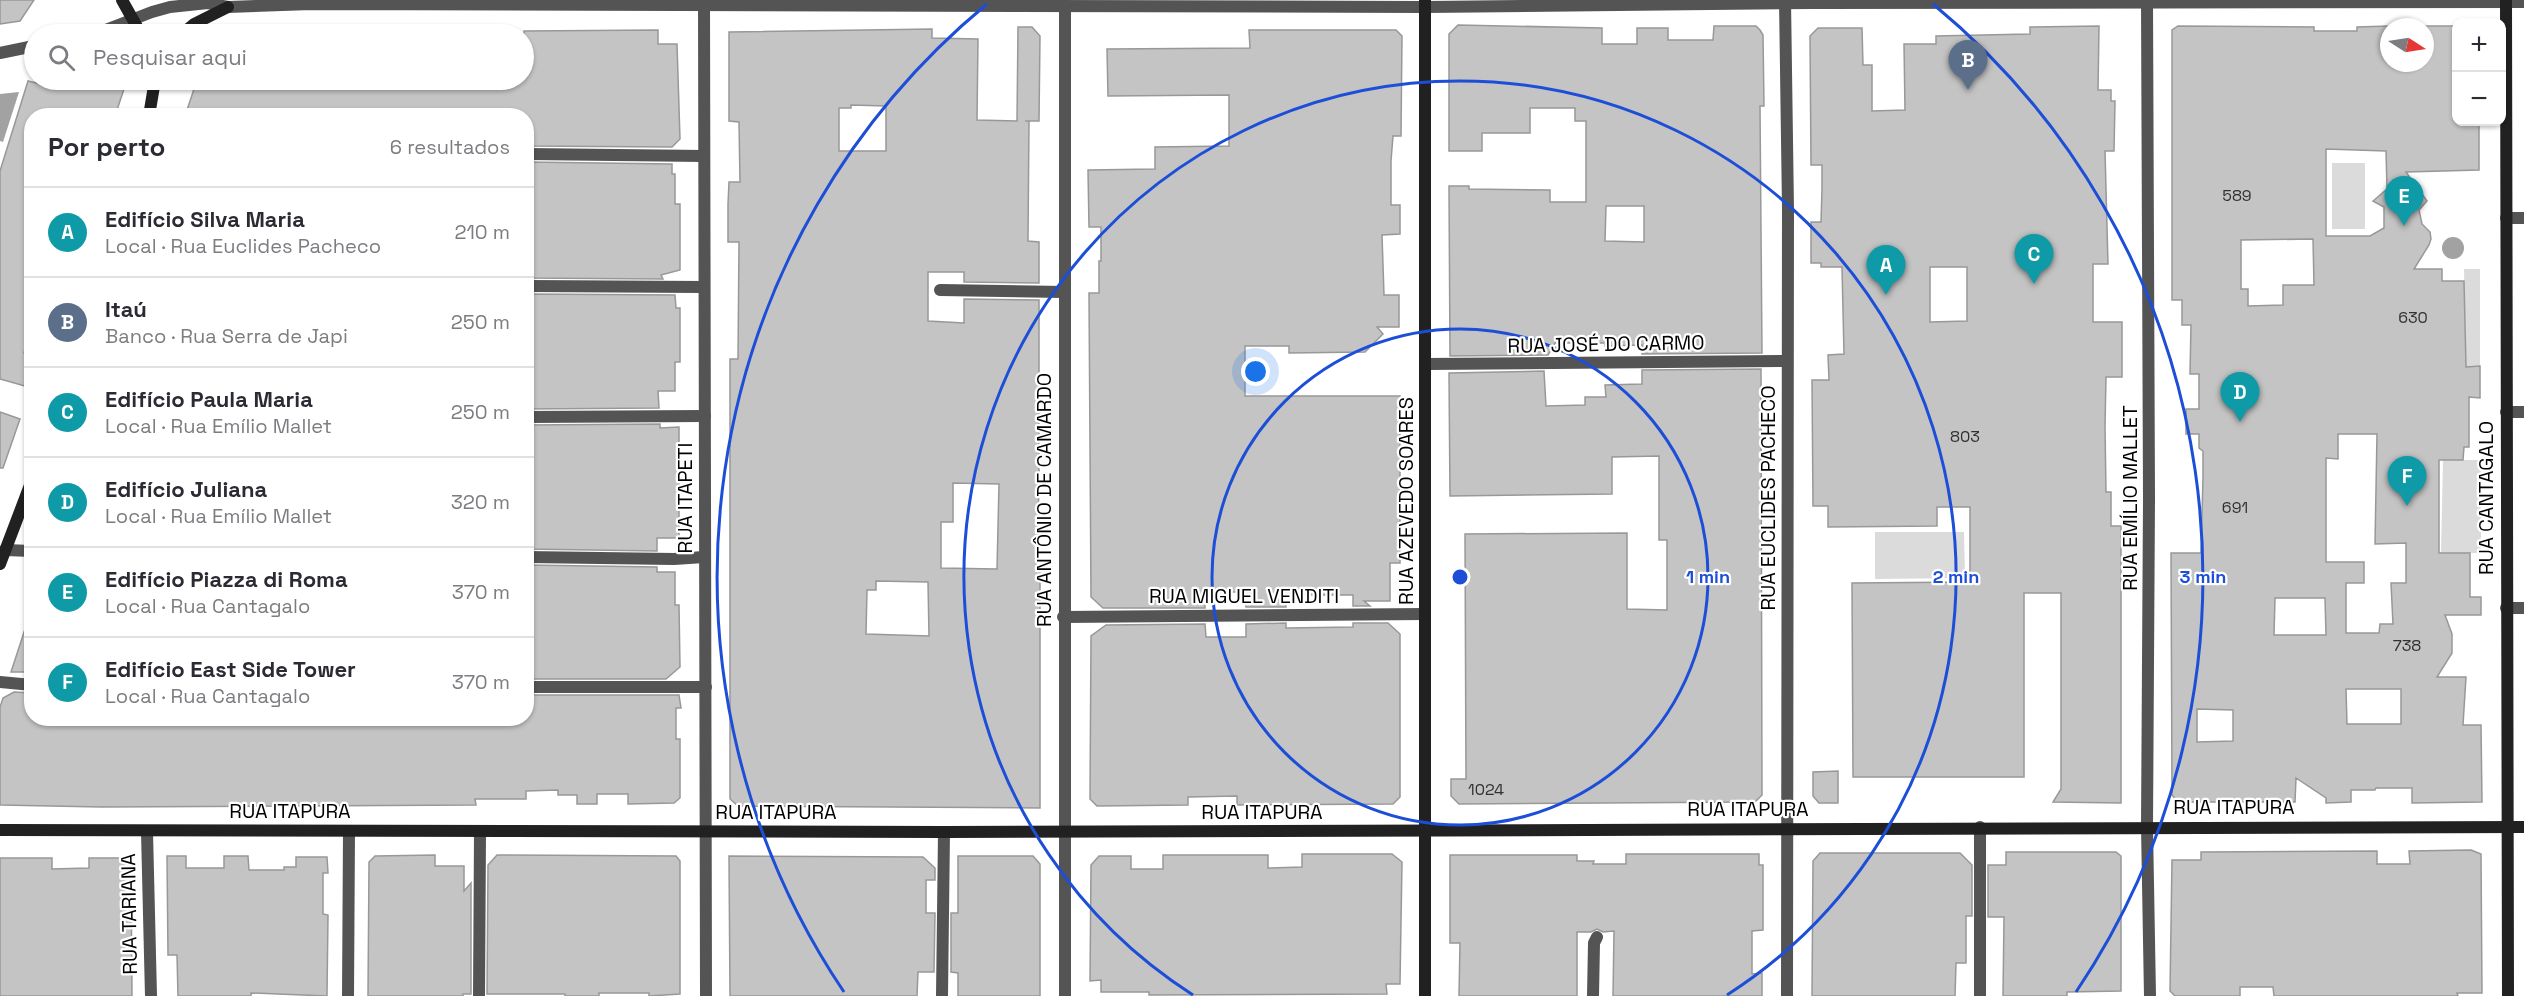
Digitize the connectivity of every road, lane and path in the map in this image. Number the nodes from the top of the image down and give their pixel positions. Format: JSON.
{"nodes":[{"id":1,"x":122,"y":0,"type":"edge"},
{"id":2,"x":1785,"y":1,"type":"edge"},
{"id":3,"x":2146,"y":1,"type":"edge"},
{"id":4,"x":2506,"y":1,"type":"edge"},
{"id":5,"x":311,"y":2,"type":"edge"},
{"id":6,"x":2524,"y":2,"type":"edge"},
{"id":7,"x":523,"y":3,"type":"edge"},
{"id":8,"x":704,"y":3,"type":"edge"},
{"id":9,"x":1007,"y":3,"type":"edge"},
{"id":10,"x":1425,"y":3,"type":"edge"},
{"id":11,"x":1065,"y":5,"type":"junction"},
{"id":12,"x":228,"y":7,"type":"junction"},
{"id":13,"x":134,"y":19,"type":"junction"},
{"id":14,"x":121,"y":24,"type":"edge"},
{"id":15,"x":136,"y":24,"type":"edge"},
{"id":16,"x":194,"y":24,"type":"edge"},
{"id":17,"x":24,"y":48,"type":"edge"},
{"id":18,"x":0,"y":53,"type":"edge"},
{"id":19,"x":154,"y":90,"type":"edge"},
{"id":20,"x":151,"y":108,"type":"edge"},
{"id":21,"x":534,"y":154,"type":"edge"},
{"id":22,"x":704,"y":156,"type":"junction"},
{"id":23,"x":2506,"y":218,"type":"junction"},
{"id":24,"x":2524,"y":218,"type":"edge"},
{"id":25,"x":534,"y":286,"type":"edge"},
{"id":26,"x":703,"y":287,"type":"junction"},
{"id":27,"x":940,"y":290,"type":"dead end"},
{"id":28,"x":1064,"y":291,"type":"junction"},
{"id":29,"x":1787,"y":362,"type":"junction"},
{"id":30,"x":1425,"y":364,"type":"junction"},
{"id":31,"x":2505,"y":412,"type":"junction"},
{"id":32,"x":2524,"y":412,"type":"edge"},
{"id":33,"x":705,"y":416,"type":"junction"},
{"id":34,"x":534,"y":417,"type":"edge"},
{"id":35,"x":24,"y":501,"type":"edge"},
{"id":36,"x":5,"y":550,"type":"junction"},
{"id":37,"x":24,"y":551,"type":"edge"},
{"id":38,"x":534,"y":557,"type":"edge"},
{"id":39,"x":704,"y":557,"type":"junction"},
{"id":40,"x":0,"y":564,"type":"edge"},
{"id":41,"x":2506,"y":608,"type":"junction"},
{"id":42,"x":2524,"y":608,"type":"edge"},
{"id":43,"x":1425,"y":614,"type":"junction"},
{"id":44,"x":1063,"y":616,"type":"junction"},
{"id":45,"x":0,"y":682,"type":"edge"},
{"id":46,"x":24,"y":684,"type":"edge"},
{"id":47,"x":534,"y":687,"type":"edge"},
{"id":48,"x":706,"y":687,"type":"junction"},
{"id":49,"x":1980,"y":827,"type":"junction"},
{"id":50,"x":2147,"y":827,"type":"junction"},
{"id":51,"x":2508,"y":827,"type":"junction"},
{"id":52,"x":2524,"y":827,"type":"edge"},
{"id":53,"x":1788,"y":829,"type":"junction"},
{"id":54,"x":0,"y":830,"type":"edge"},
{"id":55,"x":349,"y":831,"type":"junction"},
{"id":56,"x":1065,"y":831,"type":"junction"},
{"id":57,"x":1426,"y":831,"type":"junction"},
{"id":58,"x":147,"y":832,"type":"junction"},
{"id":59,"x":480,"y":832,"type":"junction"},
{"id":60,"x":706,"y":832,"type":"junction"},
{"id":61,"x":944,"y":832,"type":"junction"},
{"id":62,"x":1597,"y":937,"type":"dead end"},
{"id":63,"x":151,"y":996,"type":"edge"},
{"id":64,"x":348,"y":996,"type":"edge"},
{"id":65,"x":479,"y":996,"type":"edge"},
{"id":66,"x":706,"y":996,"type":"edge"},
{"id":67,"x":942,"y":996,"type":"edge"},
{"id":68,"x":1065,"y":996,"type":"edge"},
{"id":69,"x":1425,"y":996,"type":"edge"},
{"id":70,"x":1593,"y":996,"type":"edge"},
{"id":71,"x":1787,"y":996,"type":"edge"},
{"id":72,"x":1980,"y":996,"type":"edge"},
{"id":73,"x":2150,"y":996,"type":"edge"},
{"id":74,"x":2508,"y":996,"type":"edge"}],
"edges":[{"from":1,"to":13,"type":"street"},
{"from":2,"to":3,"type":"street"},
{"from":2,"to":10,"type":"street"},
{"from":2,"to":29,"type":"street","name":"RUA EUCLIDES PACHECO"},
{"from":3,"to":4,"type":"street"},
{"from":3,"to":50,"type":"street","name":"RUA EMÍLIO MALLET"},
{"from":4,"to":6,"type":"street"},
{"from":4,"to":23,"type":"street","name":"RUA CANTAGALO"},
{"from":5,"to":7,"type":"street"},
{"from":5,"to":12,"type":"street"},
{"from":7,"to":8,"type":"street"},
{"from":8,"to":9,"type":"street"},
{"from":8,"to":22,"type":"street","name":"RUA ITAPETI"},
{"from":9,"to":11,"type":"street"},
{"from":10,"to":11,"type":"street"},
{"from":10,"to":30,"type":"street","name":"RUA AZEVEDO SOARES"},
{"from":11,"to":28,"type":"street","name":"RUA ANTÔNIO DE CAMARDO"},
{"from":12,"to":13,"type":"street"},
{"from":12,"to":16,"type":"street"},
{"from":13,"to":14,"type":"street"},
{"from":13,"to":15,"type":"street"},
{"from":17,"to":18,"type":"street"},
{"from":19,"to":20,"type":"street"},
{"from":21,"to":22,"type":"street"},
{"from":22,"to":26,"type":"street","name":"RUA ITAPETI"},
{"from":23,"to":24,"type":"street"},
{"from":23,"to":31,"type":"street","name":"RUA CANTAGALO"},
{"from":25,"to":26,"type":"street"},
{"from":26,"to":33,"type":"street","name":"RUA ITAPETI"},
{"from":27,"to":28,"type":"street"},
{"from":28,"to":44,"type":"street","name":"RUA ANTÔNIO DE CAMARDO"},
{"from":29,"to":30,"type":"street","name":"RUA JOSÉ DO CARMO"},
{"from":29,"to":53,"type":"street","name":"RUA EUCLIDES PACHECO"},
{"from":30,"to":43,"type":"street","name":"RUA AZEVEDO SOARES"},
{"from":31,"to":32,"type":"street"},
{"from":31,"to":41,"type":"street","name":"RUA CANTAGALO"},
{"from":33,"to":34,"type":"street"},
{"from":33,"to":39,"type":"street","name":"RUA ITAPETI"},
{"from":35,"to":36,"type":"street"},
{"from":36,"to":37,"type":"street"},
{"from":36,"to":40,"type":"street"},
{"from":38,"to":39,"type":"street"},
{"from":39,"to":48,"type":"street","name":"RUA ITAPETI"},
{"from":41,"to":42,"type":"street"},
{"from":41,"to":51,"type":"street","name":"RUA CANTAGALO"},
{"from":43,"to":44,"type":"street","name":"RUA MIGUEL VENDITI"},
{"from":43,"to":57,"type":"street","name":"RUA AZEVEDO SOARES"},
{"from":44,"to":56,"type":"street","name":"RUA ANTÔNIO DE CAMARDO"},
{"from":45,"to":46,"type":"street"},
{"from":47,"to":48,"type":"street"},
{"from":48,"to":60,"type":"street","name":"RUA ITAPETI"},
{"from":49,"to":50,"type":"street","name":"RUA ITAPURA"},
{"from":49,"to":53,"type":"street","name":"RUA ITAPURA"},
{"from":49,"to":72,"type":"street"},
{"from":50,"to":51,"type":"street","name":"RUA ITAPURA"},
{"from":50,"to":73,"type":"street","name":"RUA EMÍLIO MALLET"},
{"from":51,"to":52,"type":"street","name":"RUA ITAPURA"},
{"from":51,"to":74,"type":"street","name":"RUA CANTAGALO"},
{"from":53,"to":57,"type":"street","name":"RUA ITAPURA"},
{"from":53,"to":71,"type":"street","name":"RUA EUCLIDES PACHECO"},
{"from":54,"to":58,"type":"street","name":"RUA ITAPURA"},
{"from":55,"to":58,"type":"street","name":"RUA ITAPURA"},
{"from":55,"to":59,"type":"street","name":"RUA ITAPURA"},
{"from":55,"to":64,"type":"street"},
{"from":56,"to":57,"type":"street","name":"RUA ITAPURA"},
{"from":56,"to":61,"type":"street","name":"RUA ITAPURA"},
{"from":56,"to":68,"type":"street","name":"RUA ANTÔNIO DE CAMARDO"},
{"from":57,"to":69,"type":"street","name":"RUA AZEVEDO SOARES"},
{"from":58,"to":63,"type":"street","name":"RUA TARIANA"},
{"from":59,"to":60,"type":"street","name":"RUA ITAPURA"},
{"from":59,"to":65,"type":"street"},
{"from":60,"to":61,"type":"street","name":"RUA ITAPURA"},
{"from":60,"to":66,"type":"street","name":"RUA ITAPETI"},
{"from":61,"to":67,"type":"street"},
{"from":62,"to":70,"type":"street"}]}
